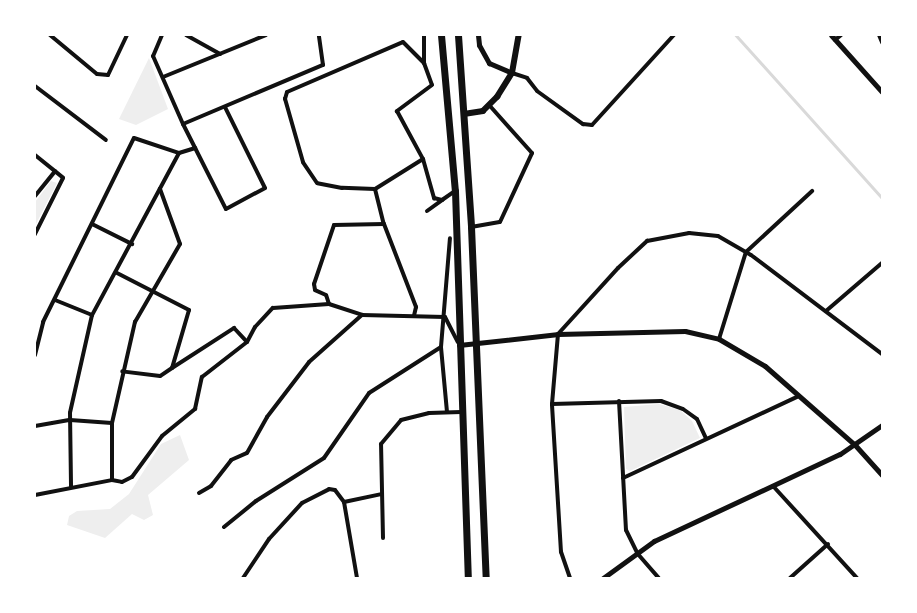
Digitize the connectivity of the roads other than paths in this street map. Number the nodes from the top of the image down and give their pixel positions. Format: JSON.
{"nodes":[{"id":1,"x":50,"y":35,"type":"edge"},
{"id":2,"x":126,"y":35,"type":"edge"},
{"id":3,"x":162,"y":35,"type":"edge"},
{"id":4,"x":186,"y":35,"type":"edge"},
{"id":5,"x":266,"y":35,"type":"edge"},
{"id":6,"x":319,"y":35,"type":"edge"},
{"id":7,"x":424,"y":35,"type":"edge"},
{"id":8,"x":441,"y":35,"type":"edge"},
{"id":9,"x":458,"y":35,"type":"edge"},
{"id":10,"x":478,"y":35,"type":"edge"},
{"id":11,"x":519,"y":35,"type":"edge"},
{"id":12,"x":674,"y":35,"type":"edge"},
{"id":13,"x":842,"y":35,"type":"edge"},
{"id":14,"x":878,"y":35,"type":"edge"},
{"id":15,"x":833,"y":37,"type":"edge"},
{"id":16,"x":882,"y":42,"type":"edge"},
{"id":17,"x":220,"y":54,"type":"junction"},
{"id":18,"x":424,"y":63,"type":"junction"},
{"id":19,"x":512,"y":73,"type":"junction"},
{"id":20,"x":163,"y":77,"type":"junction"},
{"id":21,"x":35,"y":86,"type":"edge"},
{"id":22,"x":882,"y":92,"type":"edge"},
{"id":23,"x":490,"y":106,"type":"junction"},
{"id":24,"x":225,"y":107,"type":"junction"},
{"id":25,"x":464,"y":114,"type":"junction"},
{"id":26,"x":183,"y":124,"type":"junction"},
{"id":27,"x":106,"y":140,"type":"dead end"},
{"id":28,"x":195,"y":148,"type":"junction"},
{"id":29,"x":179,"y":153,"type":"junction"},
{"id":30,"x":35,"y":155,"type":"edge"},
{"id":31,"x":423,"y":159,"type":"junction"},
{"id":32,"x":55,"y":171,"type":"junction"},
{"id":33,"x":160,"y":189,"type":"junction"},
{"id":34,"x":375,"y":189,"type":"junction"},
{"id":35,"x":455,"y":191,"type":"junction"},
{"id":36,"x":812,"y":191,"type":"dead end"},
{"id":37,"x":35,"y":196,"type":"edge"},
{"id":38,"x":442,"y":200,"type":"junction"},
{"id":39,"x":427,"y":211,"type":"dead end"},
{"id":40,"x":92,"y":224,"type":"junction"},
{"id":41,"x":384,"y":224,"type":"junction"},
{"id":42,"x":470,"y":227,"type":"junction"},
{"id":43,"x":35,"y":234,"type":"edge"},
{"id":44,"x":450,"y":238,"type":"dead end"},
{"id":45,"x":132,"y":244,"type":"junction"},
{"id":46,"x":746,"y":252,"type":"junction"},
{"id":47,"x":882,"y":263,"type":"edge"},
{"id":48,"x":117,"y":273,"type":"junction"},
{"id":49,"x":155,"y":292,"type":"junction"},
{"id":50,"x":55,"y":300,"type":"junction"},
{"id":51,"x":329,"y":304,"type":"junction"},
{"id":52,"x":826,"y":311,"type":"junction"},
{"id":53,"x":92,"y":315,"type":"junction"},
{"id":54,"x":362,"y":315,"type":"junction"},
{"id":55,"x":414,"y":316,"type":"junction"},
{"id":56,"x":445,"y":317,"type":"junction"},
{"id":57,"x":558,"y":334,"type":"junction"},
{"id":58,"x":719,"y":339,"type":"junction"},
{"id":59,"x":248,"y":342,"type":"junction"},
{"id":60,"x":476,"y":343,"type":"junction"},
{"id":61,"x":459,"y":345,"type":"junction"},
{"id":62,"x":441,"y":347,"type":"junction"},
{"id":63,"x":881,"y":352,"type":"edge"},
{"id":64,"x":35,"y":356,"type":"edge"},
{"id":65,"x":172,"y":368,"type":"junction"},
{"id":66,"x":122,"y":372,"type":"junction"},
{"id":67,"x":798,"y":397,"type":"junction"},
{"id":68,"x":619,"y":401,"type":"junction"},
{"id":69,"x":552,"y":404,"type":"junction"},
{"id":70,"x":447,"y":412,"type":"junction"},
{"id":71,"x":460,"y":412,"type":"junction"},
{"id":72,"x":70,"y":420,"type":"junction"},
{"id":73,"x":112,"y":423,"type":"junction"},
{"id":74,"x":882,"y":425,"type":"edge"},
{"id":75,"x":35,"y":426,"type":"edge"},
{"id":76,"x":706,"y":438,"type":"junction"},
{"id":77,"x":855,"y":445,"type":"junction"},
{"id":78,"x":882,"y":475,"type":"edge"},
{"id":79,"x":623,"y":478,"type":"junction"},
{"id":80,"x":112,"y":480,"type":"junction"},
{"id":81,"x":773,"y":486,"type":"junction"},
{"id":82,"x":71,"y":487,"type":"junction"},
{"id":83,"x":199,"y":493,"type":"dead end"},
{"id":84,"x":381,"y":494,"type":"junction"},
{"id":85,"x":35,"y":495,"type":"edge"},
{"id":86,"x":344,"y":502,"type":"junction"},
{"id":87,"x":224,"y":527,"type":"dead end"},
{"id":88,"x":383,"y":538,"type":"dead end"},
{"id":89,"x":828,"y":544,"type":"junction"},
{"id":90,"x":637,"y":553,"type":"junction"},
{"id":91,"x":243,"y":578,"type":"edge"},
{"id":92,"x":357,"y":578,"type":"edge"},
{"id":93,"x":468,"y":578,"type":"edge"},
{"id":94,"x":486,"y":578,"type":"edge"},
{"id":95,"x":570,"y":578,"type":"edge"},
{"id":96,"x":603,"y":578,"type":"edge"},
{"id":97,"x":659,"y":578,"type":"edge"},
{"id":98,"x":790,"y":578,"type":"edge"},
{"id":99,"x":857,"y":578,"type":"edge"}],
"edges":[{"from":1,"to":2,"type":"street"},
{"from":3,"to":20,"type":"street"},
{"from":4,"to":17,"type":"street"},
{"from":5,"to":17,"type":"street"},
{"from":6,"to":24,"type":"street"},
{"from":7,"to":18,"type":"street"},
{"from":8,"to":35,"type":"highway"},
{"from":9,"to":25,"type":"highway"},
{"from":10,"to":19,"type":"street"},
{"from":11,"to":19,"type":"main road"},
{"from":12,"to":19,"type":"street"},
{"from":13,"to":15,"type":"street"},
{"from":14,"to":16,"type":"street"},
{"from":15,"to":22,"type":"street"},
{"from":17,"to":20,"type":"street"},
{"from":18,"to":31,"type":"street"},
{"from":18,"to":34,"type":"street"},
{"from":19,"to":23,"type":"main road"},
{"from":20,"to":26,"type":"street"},
{"from":21,"to":27,"type":"street"},
{"from":23,"to":25,"type":"main road"},
{"from":23,"to":42,"type":"street"},
{"from":24,"to":26,"type":"street"},
{"from":24,"to":28,"type":"street"},
{"from":25,"to":42,"type":"highway"},
{"from":26,"to":28,"type":"street"},
{"from":28,"to":29,"type":"street"},
{"from":29,"to":33,"type":"street"},
{"from":29,"to":40,"type":"street"},
{"from":30,"to":32,"type":"street"},
{"from":31,"to":34,"type":"street"},
{"from":31,"to":38,"type":"street"},
{"from":32,"to":37,"type":"street"},
{"from":32,"to":43,"type":"street"},
{"from":33,"to":45,"type":"street"},
{"from":33,"to":49,"type":"street"},
{"from":34,"to":41,"type":"street"},
{"from":35,"to":38,"type":"street"},
{"from":35,"to":61,"type":"highway"},
{"from":36,"to":46,"type":"street"},
{"from":38,"to":39,"type":"street"},
{"from":40,"to":45,"type":"street"},
{"from":40,"to":50,"type":"street"},
{"from":41,"to":51,"type":"street"},
{"from":41,"to":55,"type":"street"},
{"from":42,"to":60,"type":"highway"},
{"from":44,"to":56,"type":"street"},
{"from":45,"to":48,"type":"street"},
{"from":46,"to":52,"type":"street"},
{"from":46,"to":57,"type":"street"},
{"from":46,"to":58,"type":"street"},
{"from":47,"to":52,"type":"street"},
{"from":48,"to":49,"type":"street"},
{"from":48,"to":53,"type":"street"},
{"from":49,"to":65,"type":"street"},
{"from":49,"to":66,"type":"street"},
{"from":50,"to":53,"type":"street"},
{"from":50,"to":64,"type":"street"},
{"from":51,"to":54,"type":"street"},
{"from":51,"to":59,"type":"street"},
{"from":52,"to":63,"type":"street"},
{"from":53,"to":72,"type":"street"},
{"from":54,"to":55,"type":"street"},
{"from":54,"to":83,"type":"street"},
{"from":55,"to":56,"type":"street"},
{"from":56,"to":61,"type":"street"},
{"from":56,"to":62,"type":"street"},
{"from":57,"to":58,"type":"street"},
{"from":57,"to":60,"type":"street"},
{"from":57,"to":69,"type":"street"},
{"from":58,"to":67,"type":"street"},
{"from":59,"to":65,"type":"street"},
{"from":59,"to":80,"type":"street"},
{"from":60,"to":61,"type":"street"},
{"from":60,"to":94,"type":"highway"},
{"from":61,"to":71,"type":"highway"},
{"from":62,"to":70,"type":"street"},
{"from":62,"to":87,"type":"street"},
{"from":65,"to":66,"type":"street"},
{"from":66,"to":73,"type":"street"},
{"from":67,"to":76,"type":"street"},
{"from":67,"to":77,"type":"street"},
{"from":68,"to":69,"type":"street"},
{"from":68,"to":76,"type":"street"},
{"from":68,"to":79,"type":"street"},
{"from":69,"to":95,"type":"street"},
{"from":70,"to":71,"type":"street"},
{"from":70,"to":84,"type":"street"},
{"from":71,"to":93,"type":"highway"},
{"from":72,"to":73,"type":"street"},
{"from":72,"to":75,"type":"street"},
{"from":72,"to":82,"type":"street"},
{"from":73,"to":80,"type":"street"},
{"from":74,"to":77,"type":"street"},
{"from":76,"to":79,"type":"street"},
{"from":77,"to":78,"type":"street"},
{"from":77,"to":81,"type":"street"},
{"from":79,"to":90,"type":"street"},
{"from":80,"to":82,"type":"street"},
{"from":81,"to":89,"type":"street"},
{"from":81,"to":90,"type":"street"},
{"from":82,"to":85,"type":"street"},
{"from":84,"to":86,"type":"street"},
{"from":84,"to":88,"type":"street"},
{"from":86,"to":91,"type":"street"},
{"from":86,"to":92,"type":"street"},
{"from":89,"to":98,"type":"street"},
{"from":89,"to":99,"type":"street"},
{"from":90,"to":96,"type":"street"},
{"from":90,"to":97,"type":"street"}]}
